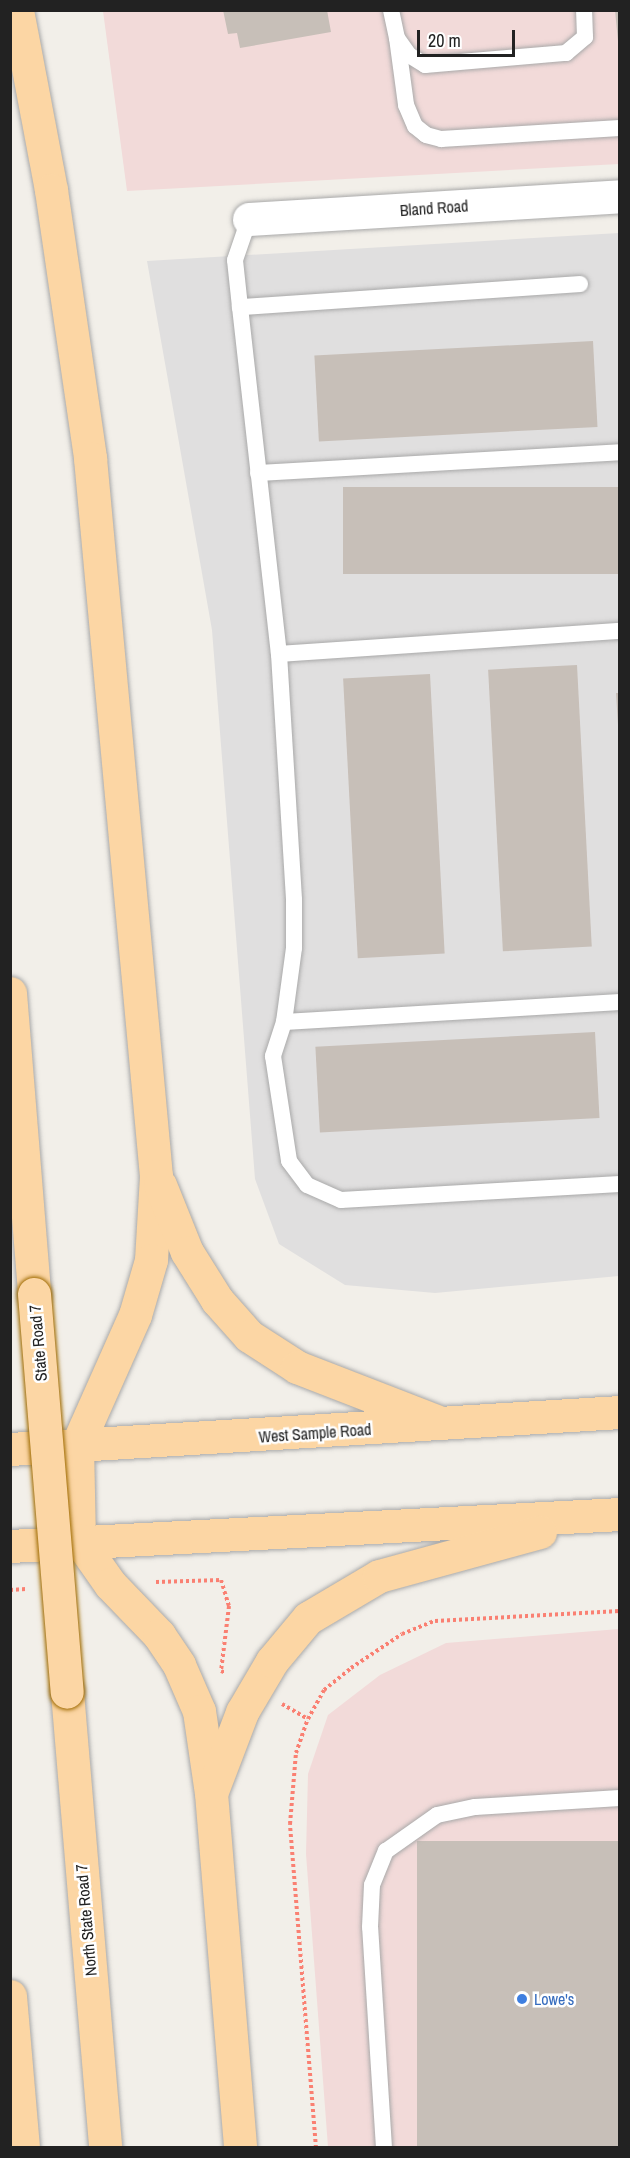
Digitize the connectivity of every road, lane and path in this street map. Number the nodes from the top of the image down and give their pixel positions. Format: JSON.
{"nodes":[{"id":1,"x":17,"y":10,"type":"edge"},
{"id":2,"x":391,"y":10,"type":"edge"},
{"id":3,"x":584,"y":10,"type":"edge"},
{"id":4,"x":397,"y":38,"type":"junction"},
{"id":5,"x":620,"y":128,"type":"edge"},
{"id":6,"x":620,"y":196,"type":"edge"},
{"id":7,"x":249,"y":219,"type":"joint"},
{"id":8,"x":580,"y":284,"type":"dead end"},
{"id":9,"x":240,"y":307,"type":"junction"},
{"id":10,"x":620,"y":452,"type":"edge"},
{"id":11,"x":258,"y":473,"type":"junction"},
{"id":12,"x":620,"y":632,"type":"edge"},
{"id":13,"x":279,"y":654,"type":"junction"},
{"id":14,"x":10,"y":993,"type":"edge"},
{"id":15,"x":620,"y":1002,"type":"edge"},
{"id":16,"x":284,"y":1022,"type":"junction"},
{"id":17,"x":156,"y":1176,"type":"junction"},
{"id":18,"x":620,"y":1184,"type":"edge"},
{"id":19,"x":620,"y":1412,"type":"edge"},
{"id":20,"x":446,"y":1425,"type":"junction"},
{"id":21,"x":77,"y":1445,"type":"junction"},
{"id":22,"x":10,"y":1449,"type":"edge"},
{"id":23,"x":610,"y":1515,"type":"edge"},
{"id":24,"x":79,"y":1540,"type":"junction"},
{"id":25,"x":10,"y":1546,"type":"edge"},
{"id":26,"x":620,"y":1611,"type":"edge"},
{"id":27,"x":67,"y":1692,"type":"joint"},
{"id":28,"x":211,"y":1793,"type":"junction"},
{"id":29,"x":620,"y":1798,"type":"edge"},
{"id":30,"x":10,"y":1996,"type":"edge"},
{"id":31,"x":23,"y":2148,"type":"edge"},
{"id":32,"x":105,"y":2148,"type":"edge"},
{"id":33,"x":240,"y":2148,"type":"edge"},
{"id":34,"x":316,"y":2148,"type":"edge"},
{"id":35,"x":384,"y":2148,"type":"edge"}],
"edges":[{"from":1,"to":17,"type":"main road"},
{"from":2,"to":4,"type":"lane"},
{"from":3,"to":4,"type":"lane"},
{"from":4,"to":5,"type":"lane"},
{"from":6,"to":7,"type":"street","name":"Bland Road"},
{"from":7,"to":9,"type":"lane"},
{"from":8,"to":9,"type":"lane"},
{"from":9,"to":11,"type":"lane"},
{"from":10,"to":11,"type":"lane"},
{"from":11,"to":13,"type":"lane"},
{"from":12,"to":13,"type":"lane"},
{"from":13,"to":16,"type":"lane"},
{"from":14,"to":27,"type":"main road","name":"State Road 7","bridge":true},
{"from":15,"to":16,"type":"lane"},
{"from":16,"to":18,"type":"lane"},
{"from":17,"to":20,"type":"main road"},
{"from":17,"to":21,"type":"main road"},
{"from":19,"to":20,"type":"main road","name":"West Sample Road"},
{"from":20,"to":21,"type":"main road","name":"West Sample Road"},
{"from":21,"to":22,"type":"main road","name":"West Sample Road"},
{"from":21,"to":24,"type":"main road"},
{"from":23,"to":24,"type":"main road"},
{"from":23,"to":28,"type":"main road"},
{"from":24,"to":25,"type":"main road"},
{"from":24,"to":28,"type":"main road"},
{"from":26,"to":34,"type":"path"},
{"from":27,"to":32,"type":"main road","name":"North State Road 7"},
{"from":28,"to":33,"type":"main road"},
{"from":29,"to":35,"type":"lane"},
{"from":30,"to":31,"type":"main road"}]}
